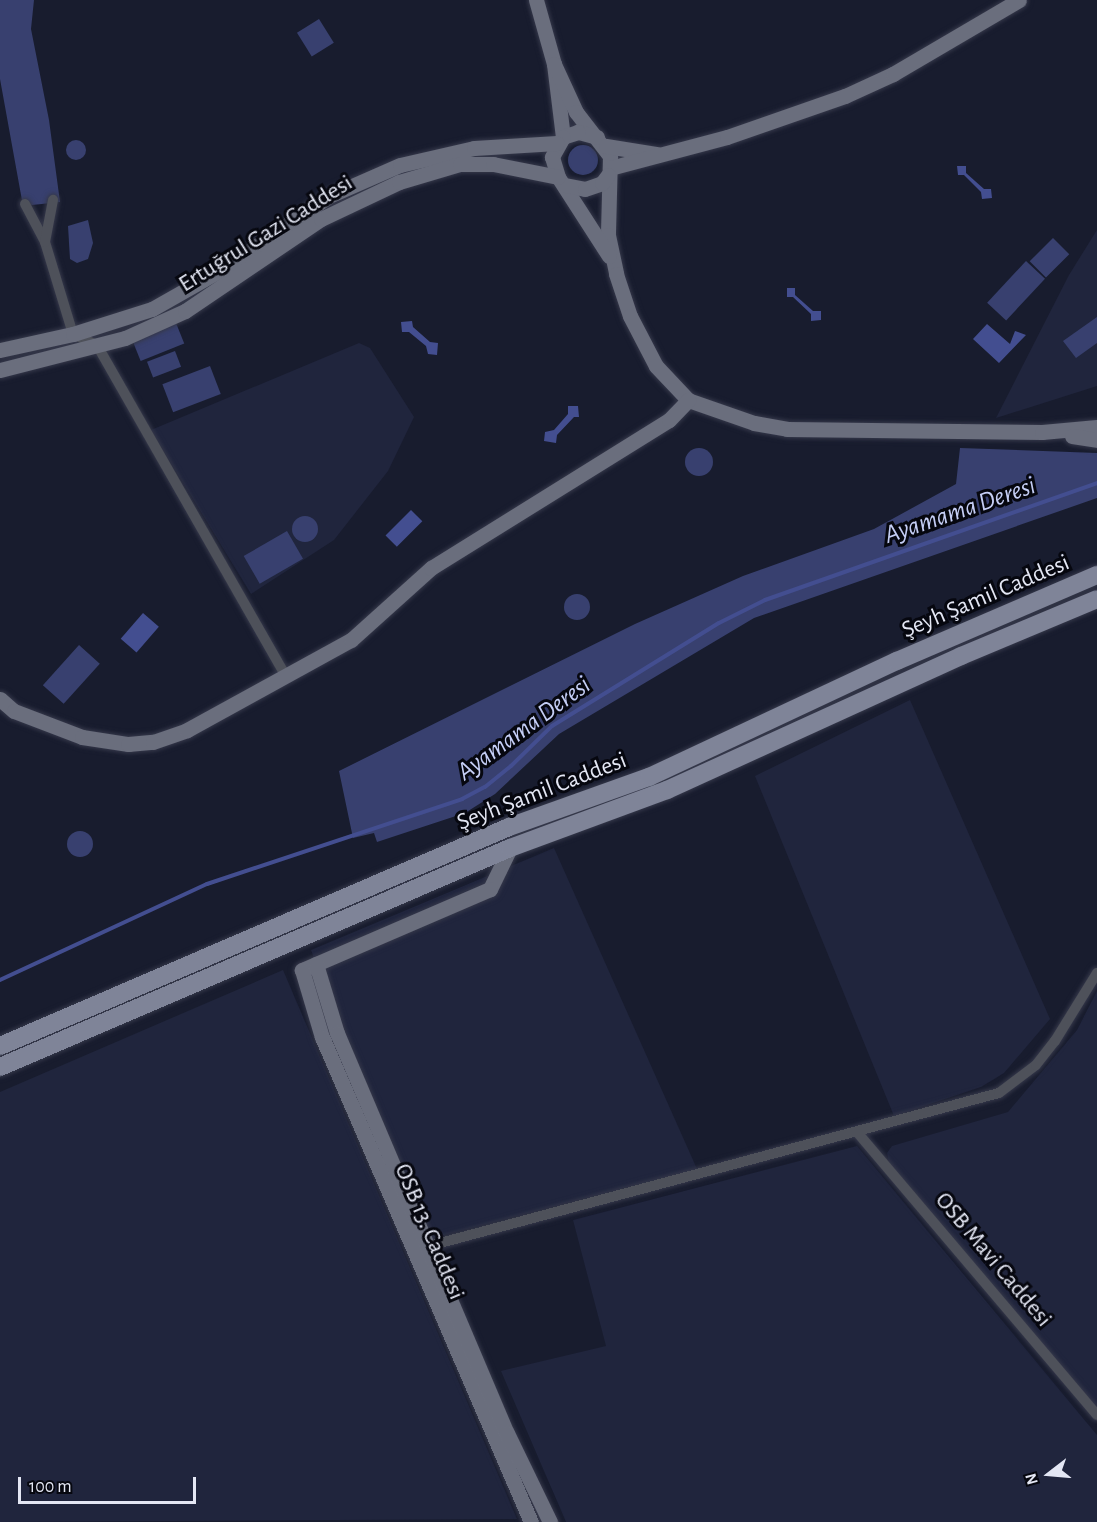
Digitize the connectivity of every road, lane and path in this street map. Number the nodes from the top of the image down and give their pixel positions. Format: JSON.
{"nodes":[{"id":1,"x":536,"y":0,"type":"edge"},
{"id":2,"x":1019,"y":0,"type":"edge"},
{"id":3,"x":554,"y":64,"type":"junction"},
{"id":4,"x":560,"y":140,"type":"junction"},
{"id":5,"x":601,"y":141,"type":"junction"},
{"id":6,"x":657,"y":154,"type":"junction"},
{"id":7,"x":609,"y":171,"type":"junction"},
{"id":8,"x":561,"y":181,"type":"junction"},
{"id":9,"x":53,"y":201,"type":"dead end"},
{"id":10,"x":25,"y":204,"type":"dead end"},
{"id":11,"x":45,"y":242,"type":"junction"},
{"id":12,"x":613,"y":264,"type":"junction"},
{"id":13,"x":73,"y":333,"type":"junction"},
{"id":14,"x":97,"y":345,"type":"junction"},
{"id":15,"x":0,"y":350,"type":"edge"},
{"id":16,"x":0,"y":370,"type":"edge"},
{"id":17,"x":688,"y":400,"type":"junction"},
{"id":18,"x":1097,"y":428,"type":"edge"},
{"id":19,"x":1042,"y":432,"type":"junction"},
{"id":20,"x":1097,"y":440,"type":"edge"},
{"id":21,"x":1097,"y":575,"type":"edge"},
{"id":22,"x":1097,"y":599,"type":"edge"},
{"id":23,"x":286,"y":677,"type":"junction"},
{"id":24,"x":0,"y":699,"type":"edge"},
{"id":25,"x":510,"y":848,"type":"junction"},
{"id":26,"x":316,"y":964,"type":"junction"},
{"id":27,"x":1097,"y":972,"type":"edge"},
{"id":28,"x":0,"y":1046,"type":"edge"},
{"id":29,"x":0,"y":1067,"type":"edge"},
{"id":30,"x":857,"y":1132,"type":"junction"},
{"id":31,"x":411,"y":1246,"type":"junction"},
{"id":32,"x":429,"y":1246,"type":"junction"},
{"id":33,"x":1097,"y":1415,"type":"edge"},
{"id":34,"x":531,"y":1522,"type":"edge"},
{"id":35,"x":550,"y":1522,"type":"edge"}],
"edges":[{"from":1,"to":3,"type":"street"},
{"from":2,"to":6,"type":"street"},
{"from":3,"to":4,"type":"street"},
{"from":3,"to":5,"type":"street"},
{"from":4,"to":5,"type":"street"},
{"from":4,"to":8,"type":"street"},
{"from":4,"to":13,"type":"street","name":"Ertuğrul Gazi Caddesi"},
{"from":5,"to":6,"type":"street"},
{"from":5,"to":7,"type":"street"},
{"from":6,"to":7,"type":"street"},
{"from":7,"to":8,"type":"street"},
{"from":7,"to":12,"type":"street"},
{"from":8,"to":12,"type":"street"},
{"from":8,"to":14,"type":"street","name":"Ertuğrul Gazi Caddesi"},
{"from":9,"to":11,"type":"street"},
{"from":10,"to":11,"type":"street"},
{"from":11,"to":13,"type":"street"},
{"from":12,"to":17,"type":"street"},
{"from":13,"to":14,"type":"street"},
{"from":13,"to":15,"type":"street","name":"Ertuğrul Gazi Caddesi"},
{"from":14,"to":16,"type":"street","name":"Ertuğrul Gazi Caddesi"},
{"from":14,"to":23,"type":"street"},
{"from":17,"to":19,"type":"street"},
{"from":17,"to":23,"type":"street"},
{"from":18,"to":19,"type":"street"},
{"from":19,"to":20,"type":"street"},
{"from":21,"to":28,"type":"main road","name":"Şeyh Şamil Caddesi"},
{"from":22,"to":25,"type":"main road","name":"Şeyh Şamil Caddesi"},
{"from":23,"to":24,"type":"street"},
{"from":25,"to":26,"type":"street"},
{"from":25,"to":29,"type":"main road","name":"Şeyh Şamil Caddesi"},
{"from":26,"to":31,"type":"street","name":"OSB 13. Caddesi"},
{"from":26,"to":32,"type":"street","name":"OSB 13. Caddesi"},
{"from":27,"to":30,"type":"street"},
{"from":30,"to":32,"type":"street"},
{"from":30,"to":33,"type":"street","name":"OSB Mavi Caddesi"},
{"from":31,"to":32,"type":"street"},
{"from":31,"to":34,"type":"street","name":"OSB 13. Caddesi"},
{"from":32,"to":35,"type":"street","name":"OSB 13. Caddesi"}]}
